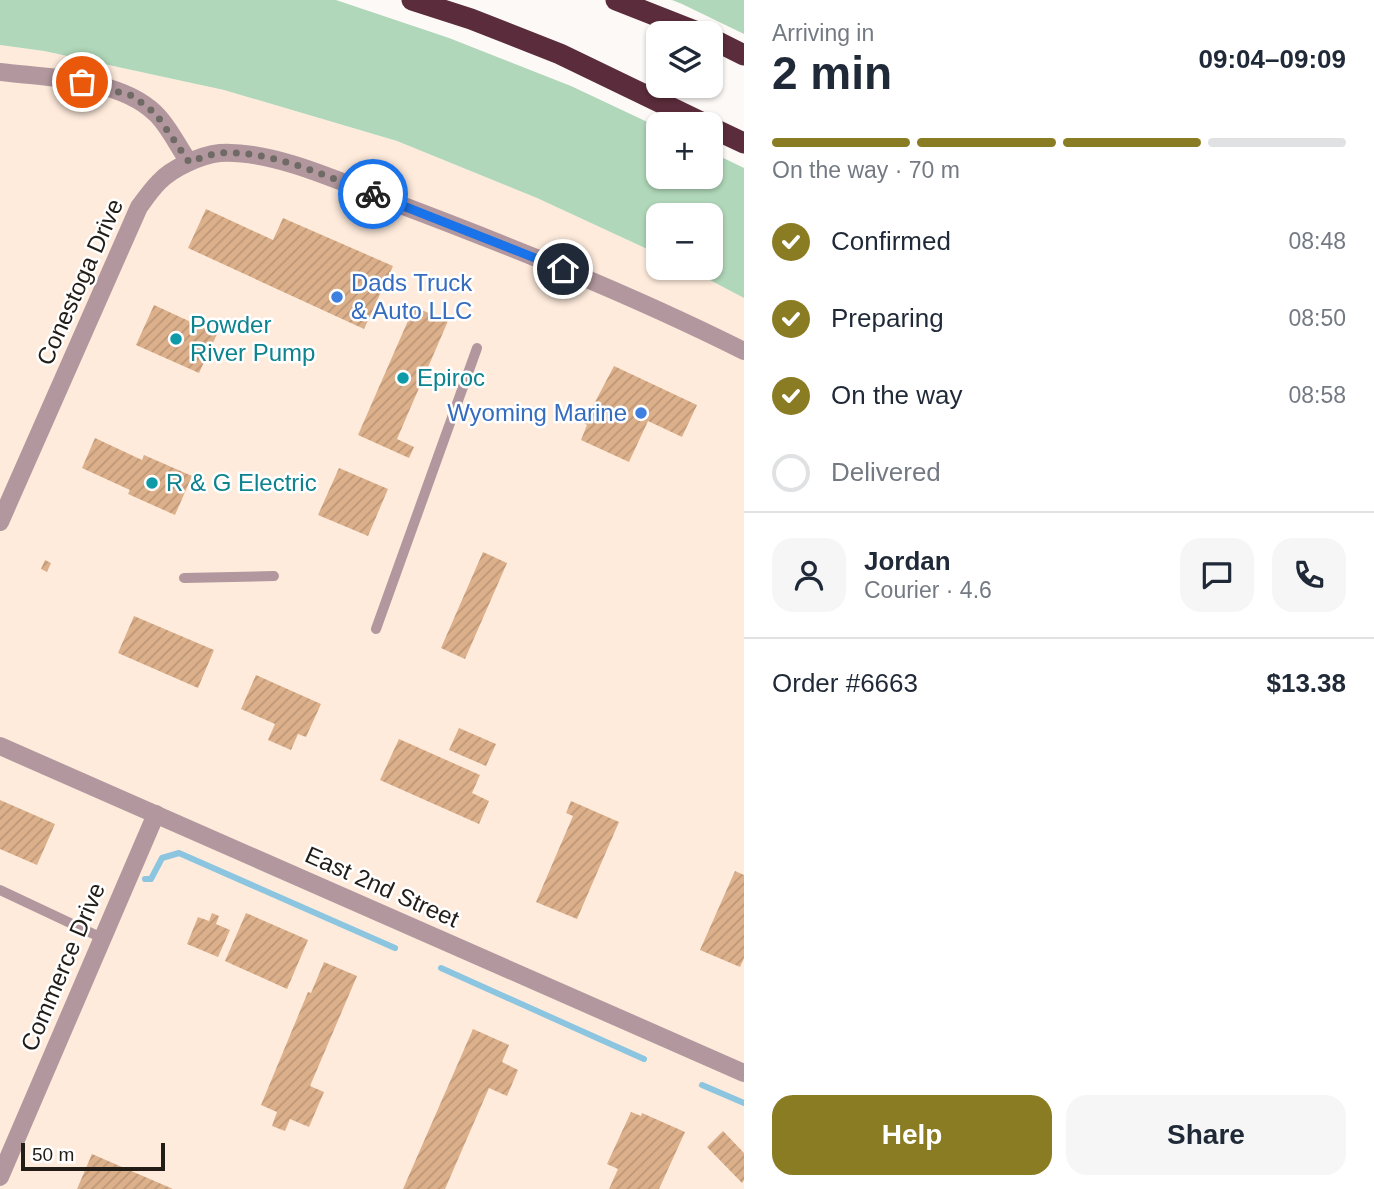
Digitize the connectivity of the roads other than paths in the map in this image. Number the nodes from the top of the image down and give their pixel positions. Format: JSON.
{"nodes":[{"id":1,"x":412,"y":0,"type":"edge"},
{"id":2,"x":616,"y":0,"type":"edge"},
{"id":3,"x":669,"y":21,"type":"edge"},
{"id":4,"x":723,"y":44,"type":"edge"},
{"id":5,"x":744,"y":54,"type":"edge"},
{"id":6,"x":0,"y":72,"type":"edge"},
{"id":7,"x":680,"y":112,"type":"edge"},
{"id":8,"x":723,"y":133,"type":"edge"},
{"id":9,"x":744,"y":143,"type":"edge"},
{"id":10,"x":189,"y":162,"type":"junction"},
{"id":11,"x":477,"y":348,"type":"dead end"},
{"id":12,"x":744,"y":351,"type":"edge"},
{"id":13,"x":0,"y":522,"type":"edge"},
{"id":14,"x":274,"y":576,"type":"dead end"},
{"id":15,"x":184,"y":578,"type":"dead end"},
{"id":16,"x":376,"y":629,"type":"dead end"},
{"id":17,"x":0,"y":746,"type":"edge"},
{"id":18,"x":156,"y":814,"type":"junction"},
{"id":19,"x":0,"y":890,"type":"edge"},
{"id":20,"x":102,"y":938,"type":"junction"},
{"id":21,"x":744,"y":1073,"type":"edge"},
{"id":22,"x":0,"y":1177,"type":"edge"}],
"edges":[{"from":1,"to":7,"type":"highway"},
{"from":2,"to":3,"type":"highway"},
{"from":4,"to":5,"type":"highway"},
{"from":6,"to":10,"type":"street"},
{"from":8,"to":9,"type":"highway"},
{"from":10,"to":12,"type":"street","name":"Conestoga Drive"},
{"from":10,"to":13,"type":"street","name":"Conestoga Drive"},
{"from":11,"to":16,"type":"lane"},
{"from":14,"to":15,"type":"lane"},
{"from":17,"to":18,"type":"street","name":"East 2nd Street"},
{"from":18,"to":20,"type":"street","name":"Commerce Drive"},
{"from":18,"to":21,"type":"street","name":"East 2nd Street"},
{"from":19,"to":20,"type":"lane"},
{"from":20,"to":22,"type":"street","name":"Commerce Drive"}]}
